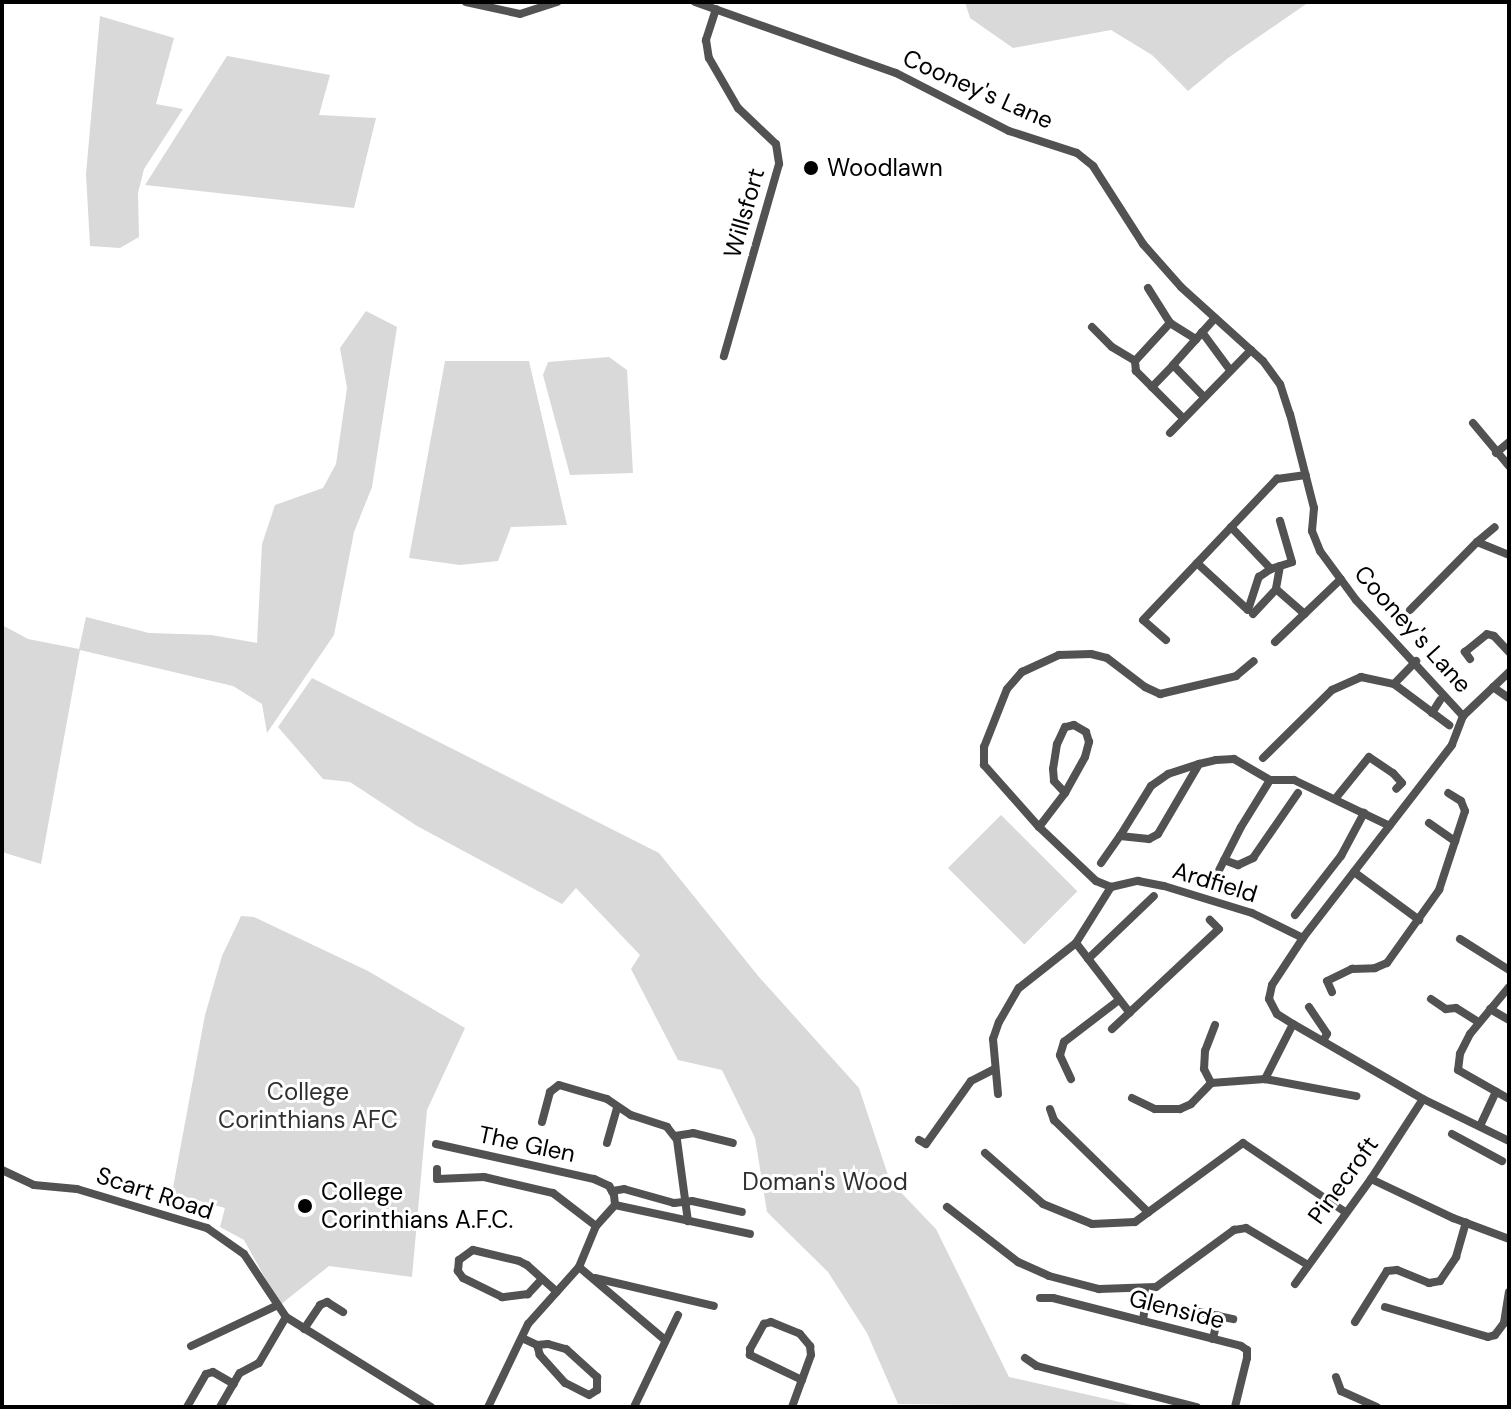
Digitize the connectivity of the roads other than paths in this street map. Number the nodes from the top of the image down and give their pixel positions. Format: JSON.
{"nodes":[{"id":1,"x":466,"y":2,"type":"edge"},
{"id":2,"x":557,"y":2,"type":"edge"},
{"id":3,"x":695,"y":2,"type":"edge"},
{"id":4,"x":716,"y":9,"type":"junction"},
{"id":5,"x":1148,"y":288,"type":"dead end"},
{"id":6,"x":1215,"y":318,"type":"junction"},
{"id":7,"x":1170,"y":323,"type":"junction"},
{"id":8,"x":1092,"y":327,"type":"dead end"},
{"id":9,"x":1199,"y":336,"type":"junction"},
{"id":10,"x":1251,"y":350,"type":"junction"},
{"id":11,"x":724,"y":356,"type":"dead end"},
{"id":12,"x":1135,"y":361,"type":"junction"},
{"id":13,"x":1173,"y":365,"type":"junction"},
{"id":14,"x":1230,"y":370,"type":"junction"},
{"id":15,"x":1152,"y":387,"type":"junction"},
{"id":16,"x":1204,"y":397,"type":"junction"},
{"id":17,"x":1183,"y":418,"type":"junction"},
{"id":18,"x":1473,"y":423,"type":"dead end"},
{"id":19,"x":1170,"y":433,"type":"dead end"},
{"id":20,"x":1509,"y":442,"type":"edge"},
{"id":21,"x":1503,"y":460,"type":"edge"},
{"id":22,"x":1306,"y":475,"type":"junction"},
{"id":23,"x":1280,"y":521,"type":"dead end"},
{"id":24,"x":1231,"y":527,"type":"junction"},
{"id":25,"x":1495,"y":527,"type":"dead end"},
{"id":26,"x":1477,"y":542,"type":"junction"},
{"id":27,"x":1509,"y":555,"type":"edge"},
{"id":28,"x":1197,"y":563,"type":"junction"},
{"id":29,"x":1275,"y":567,"type":"junction"},
{"id":30,"x":1341,"y":579,"type":"junction"},
{"id":31,"x":1276,"y":589,"type":"junction"},
{"id":32,"x":1410,"y":610,"type":"dead end"},
{"id":33,"x":1253,"y":614,"type":"dead end"},
{"id":34,"x":1305,"y":614,"type":"junction"},
{"id":35,"x":1166,"y":640,"type":"dead end"},
{"id":36,"x":1275,"y":642,"type":"dead end"},
{"id":37,"x":1509,"y":652,"type":"edge"},
{"id":38,"x":1470,"y":659,"type":"dead end"},
{"id":39,"x":1254,"y":661,"type":"dead end"},
{"id":40,"x":1416,"y":661,"type":"junction"},
{"id":41,"x":1509,"y":672,"type":"edge"},
{"id":42,"x":1394,"y":684,"type":"junction"},
{"id":43,"x":1493,"y":687,"type":"junction"},
{"id":44,"x":1509,"y":698,"type":"edge"},
{"id":45,"x":1440,"y":700,"type":"dead end"},
{"id":46,"x":1432,"y":713,"type":"junction"},
{"id":47,"x":1463,"y":716,"type":"junction"},
{"id":48,"x":1449,"y":725,"type":"dead end"},
{"id":49,"x":1263,"y":758,"type":"dead end"},
{"id":50,"x":1199,"y":764,"type":"junction"},
{"id":51,"x":1270,"y":780,"type":"junction"},
{"id":52,"x":1396,"y":789,"type":"dead end"},
{"id":53,"x":1065,"y":793,"type":"junction"},
{"id":54,"x":1298,"y":793,"type":"dead end"},
{"id":55,"x":1448,"y":793,"type":"dead end"},
{"id":56,"x":1335,"y":799,"type":"junction"},
{"id":57,"x":1364,"y":813,"type":"junction"},
{"id":58,"x":1429,"y":823,"type":"dead end"},
{"id":59,"x":1390,"y":826,"type":"junction"},
{"id":60,"x":1039,"y":827,"type":"junction"},
{"id":61,"x":1120,"y":836,"type":"junction"},
{"id":62,"x":1455,"y":841,"type":"junction"},
{"id":63,"x":1224,"y":860,"type":"junction"},
{"id":64,"x":1101,"y":863,"type":"dead end"},
{"id":65,"x":1354,"y":872,"type":"junction"},
{"id":66,"x":1111,"y":887,"type":"junction"},
{"id":67,"x":1210,"y":888,"type":"dead end"},
{"id":68,"x":1154,"y":896,"type":"dead end"},
{"id":69,"x":1295,"y":915,"type":"dead end"},
{"id":70,"x":1210,"y":920,"type":"dead end"},
{"id":71,"x":1419,"y":920,"type":"junction"},
{"id":72,"x":1303,"y":938,"type":"junction"},
{"id":73,"x":1460,"y":939,"type":"dead end"},
{"id":74,"x":1076,"y":943,"type":"junction"},
{"id":75,"x":1088,"y":959,"type":"junction"},
{"id":76,"x":1509,"y":970,"type":"edge"},
{"id":77,"x":1509,"y":987,"type":"edge"},
{"id":78,"x":1332,"y":992,"type":"dead end"},
{"id":79,"x":1431,"y":999,"type":"dead end"},
{"id":80,"x":1119,"y":1000,"type":"junction"},
{"id":81,"x":1309,"y":1007,"type":"dead end"},
{"id":82,"x":1490,"y":1009,"type":"junction"},
{"id":83,"x":1130,"y":1013,"type":"junction"},
{"id":84,"x":1509,"y":1020,"type":"edge"},
{"id":85,"x":1478,"y":1022,"type":"junction"},
{"id":86,"x":1293,"y":1024,"type":"junction"},
{"id":87,"x":1215,"y":1025,"type":"dead end"},
{"id":88,"x":1112,"y":1029,"type":"dead end"},
{"id":89,"x":1323,"y":1041,"type":"junction"},
{"id":90,"x":993,"y":1070,"type":"junction"},
{"id":91,"x":1071,"y":1079,"type":"dead end"},
{"id":92,"x":1265,"y":1079,"type":"junction"},
{"id":93,"x":1211,"y":1083,"type":"junction"},
{"id":94,"x":1496,"y":1092,"type":"junction"},
{"id":95,"x":998,"y":1094,"type":"dead end"},
{"id":96,"x":1356,"y":1096,"type":"dead end"},
{"id":97,"x":1132,"y":1098,"type":"dead end"},
{"id":98,"x":1423,"y":1099,"type":"junction"},
{"id":99,"x":1509,"y":1099,"type":"edge"},
{"id":100,"x":617,"y":1107,"type":"junction"},
{"id":101,"x":1050,"y":1109,"type":"dead end"},
{"id":102,"x":542,"y":1122,"type":"dead end"},
{"id":103,"x":1480,"y":1126,"type":"junction"},
{"id":104,"x":1452,"y":1134,"type":"dead end"},
{"id":105,"x":675,"y":1136,"type":"junction"},
{"id":106,"x":919,"y":1140,"type":"dead end"},
{"id":107,"x":1506,"y":1140,"type":"edge"},
{"id":108,"x":607,"y":1143,"type":"dead end"},
{"id":109,"x":733,"y":1143,"type":"dead end"},
{"id":110,"x":436,"y":1144,"type":"dead end"},
{"id":111,"x":985,"y":1153,"type":"dead end"},
{"id":112,"x":1493,"y":1156,"type":"junction"},
{"id":113,"x":1502,"y":1161,"type":"dead end"},
{"id":114,"x":437,"y":1169,"type":"dead end"},
{"id":115,"x":2,"y":1170,"type":"edge"},
{"id":116,"x":1371,"y":1179,"type":"junction"},
{"id":117,"x":610,"y":1189,"type":"junction"},
{"id":118,"x":686,"y":1202,"type":"junction"},
{"id":119,"x":615,"y":1205,"type":"junction"},
{"id":120,"x":947,"y":1207,"type":"dead end"},
{"id":121,"x":1344,"y":1211,"type":"junction"},
{"id":122,"x":742,"y":1212,"type":"dead end"},
{"id":123,"x":1148,"y":1212,"type":"junction"},
{"id":124,"x":688,"y":1221,"type":"junction"},
{"id":125,"x":1466,"y":1222,"type":"junction"},
{"id":126,"x":596,"y":1226,"type":"junction"},
{"id":127,"x":750,"y":1234,"type":"dead end"},
{"id":128,"x":1509,"y":1239,"type":"edge"},
{"id":129,"x":1308,"y":1265,"type":"junction"},
{"id":130,"x":579,"y":1267,"type":"junction"},
{"id":131,"x":595,"y":1278,"type":"junction"},
{"id":132,"x":542,"y":1279,"type":"junction"},
{"id":133,"x":1295,"y":1284,"type":"dead end"},
{"id":134,"x":1147,"y":1289,"type":"junction"},
{"id":135,"x":557,"y":1292,"type":"junction"},
{"id":136,"x":1509,"y":1292,"type":"edge"},
{"id":137,"x":1040,"y":1298,"type":"dead end"},
{"id":138,"x":276,"y":1306,"type":"junction"},
{"id":139,"x":714,"y":1306,"type":"dead end"},
{"id":140,"x":1385,"y":1307,"type":"dead end"},
{"id":141,"x":343,"y":1312,"type":"dead end"},
{"id":142,"x":1200,"y":1312,"type":"dead end"},
{"id":143,"x":678,"y":1315,"type":"dead end"},
{"id":144,"x":1218,"y":1316,"type":"junction"},
{"id":145,"x":286,"y":1317,"type":"junction"},
{"id":146,"x":1233,"y":1319,"type":"dead end"},
{"id":147,"x":1143,"y":1321,"type":"junction"},
{"id":148,"x":1355,"y":1322,"type":"dead end"},
{"id":149,"x":304,"y":1329,"type":"junction"},
{"id":150,"x":522,"y":1338,"type":"junction"},
{"id":151,"x":1213,"y":1339,"type":"junction"},
{"id":152,"x":665,"y":1340,"type":"junction"},
{"id":153,"x":537,"y":1345,"type":"junction"},
{"id":154,"x":191,"y":1346,"type":"dead end"},
{"id":155,"x":1025,"y":1358,"type":"dead end"},
{"id":156,"x":1336,"y":1377,"type":"dead end"},
{"id":157,"x":802,"y":1380,"type":"junction"},
{"id":158,"x":234,"y":1384,"type":"junction"},
{"id":159,"x":187,"y":1407,"type":"edge"},
{"id":160,"x":220,"y":1407,"type":"edge"},
{"id":161,"x":431,"y":1407,"type":"edge"},
{"id":162,"x":488,"y":1407,"type":"edge"},
{"id":163,"x":634,"y":1407,"type":"edge"},
{"id":164,"x":792,"y":1407,"type":"edge"},
{"id":165,"x":1197,"y":1407,"type":"edge"},
{"id":166,"x":1235,"y":1407,"type":"edge"},
{"id":167,"x":1377,"y":1407,"type":"edge"}],
"edges":[{"from":1,"to":2,"type":"street"},
{"from":3,"to":4,"type":"street","name":"Cooney's Lane"},
{"from":4,"to":6,"type":"street","name":"Cooney's Lane"},
{"from":4,"to":11,"type":"street","name":"Willsfort"},
{"from":5,"to":7,"type":"street"},
{"from":6,"to":9,"type":"street"},
{"from":6,"to":10,"type":"street","name":"Cooney's Lane"},
{"from":7,"to":9,"type":"street"},
{"from":7,"to":12,"type":"street"},
{"from":8,"to":12,"type":"street"},
{"from":9,"to":13,"type":"street"},
{"from":9,"to":14,"type":"street"},
{"from":10,"to":14,"type":"street"},
{"from":10,"to":22,"type":"street","name":"Cooney's Lane"},
{"from":12,"to":15,"type":"street"},
{"from":13,"to":15,"type":"street"},
{"from":13,"to":16,"type":"street"},
{"from":14,"to":16,"type":"street"},
{"from":15,"to":17,"type":"street"},
{"from":16,"to":17,"type":"street"},
{"from":17,"to":19,"type":"street"},
{"from":18,"to":21,"type":"street"},
{"from":20,"to":21,"type":"street"},
{"from":22,"to":24,"type":"street"},
{"from":22,"to":30,"type":"street","name":"Cooney's Lane"},
{"from":23,"to":29,"type":"street"},
{"from":24,"to":28,"type":"street"},
{"from":24,"to":29,"type":"street"},
{"from":25,"to":26,"type":"street"},
{"from":26,"to":27,"type":"street"},
{"from":26,"to":32,"type":"street"},
{"from":28,"to":29,"type":"street"},
{"from":28,"to":35,"type":"street"},
{"from":29,"to":31,"type":"street"},
{"from":30,"to":34,"type":"street"},
{"from":30,"to":40,"type":"street","name":"Cooney's Lane"},
{"from":31,"to":33,"type":"street"},
{"from":31,"to":34,"type":"street"},
{"from":34,"to":36,"type":"street"},
{"from":37,"to":38,"type":"street"},
{"from":39,"to":60,"type":"street"},
{"from":40,"to":42,"type":"street"},
{"from":40,"to":47,"type":"street","name":"Cooney's Lane"},
{"from":41,"to":43,"type":"street"},
{"from":42,"to":46,"type":"street"},
{"from":42,"to":49,"type":"street"},
{"from":43,"to":44,"type":"street"},
{"from":43,"to":47,"type":"street"},
{"from":45,"to":46,"type":"street"},
{"from":46,"to":48,"type":"street"},
{"from":47,"to":59,"type":"street","name":"Cooney's Lane"},
{"from":50,"to":51,"type":"street"},
{"from":50,"to":61,"type":"street"},
{"from":50,"to":61,"type":"street"},
{"from":51,"to":56,"type":"street"},
{"from":51,"to":63,"type":"street"},
{"from":52,"to":56,"type":"street"},
{"from":53,"to":53,"type":"street"},
{"from":53,"to":60,"type":"street"},
{"from":54,"to":63,"type":"street"},
{"from":55,"to":62,"type":"street"},
{"from":56,"to":57,"type":"street"},
{"from":57,"to":59,"type":"street"},
{"from":57,"to":69,"type":"street"},
{"from":58,"to":62,"type":"street"},
{"from":59,"to":65,"type":"street","name":"Cooney's Lane"},
{"from":60,"to":66,"type":"street"},
{"from":61,"to":64,"type":"street"},
{"from":62,"to":71,"type":"street"},
{"from":63,"to":67,"type":"street"},
{"from":65,"to":71,"type":"street"},
{"from":65,"to":72,"type":"street","name":"Cooney's Lane"},
{"from":66,"to":72,"type":"street","name":"Ardfield"},
{"from":66,"to":74,"type":"street"},
{"from":68,"to":75,"type":"street"},
{"from":70,"to":83,"type":"street"},
{"from":71,"to":78,"type":"street"},
{"from":72,"to":86,"type":"street","name":"Cooney's Lane"},
{"from":73,"to":76,"type":"street"},
{"from":74,"to":75,"type":"street"},
{"from":74,"to":90,"type":"street"},
{"from":75,"to":80,"type":"street"},
{"from":77,"to":82,"type":"street"},
{"from":79,"to":85,"type":"street"},
{"from":80,"to":83,"type":"street"},
{"from":80,"to":91,"type":"street"},
{"from":81,"to":89,"type":"street"},
{"from":82,"to":84,"type":"street"},
{"from":82,"to":85,"type":"street"},
{"from":83,"to":88,"type":"street"},
{"from":85,"to":94,"type":"street"},
{"from":86,"to":89,"type":"street","name":"Cooney's Lane"},
{"from":86,"to":92,"type":"street"},
{"from":87,"to":93,"type":"street"},
{"from":89,"to":98,"type":"street","name":"Cooney's Lane"},
{"from":90,"to":95,"type":"street"},
{"from":90,"to":106,"type":"street"},
{"from":92,"to":93,"type":"street"},
{"from":92,"to":96,"type":"street"},
{"from":93,"to":97,"type":"street"},
{"from":94,"to":99,"type":"street"},
{"from":94,"to":103,"type":"street"},
{"from":98,"to":103,"type":"street","name":"Cooney's Lane"},
{"from":98,"to":116,"type":"street","name":"Pinecroft"},
{"from":100,"to":102,"type":"street"},
{"from":100,"to":105,"type":"street"},
{"from":100,"to":108,"type":"street"},
{"from":101,"to":123,"type":"street"},
{"from":103,"to":107,"type":"street","name":"Cooney's Lane"},
{"from":104,"to":112,"type":"street"},
{"from":105,"to":109,"type":"street"},
{"from":105,"to":118,"type":"street"},
{"from":107,"to":112,"type":"street"},
{"from":110,"to":117,"type":"street","name":"The Glen"},
{"from":111,"to":123,"type":"street"},
{"from":112,"to":113,"type":"street"},
{"from":114,"to":126,"type":"street"},
{"from":115,"to":138,"type":"street","name":"Scart Road"},
{"from":116,"to":121,"type":"street","name":"Pinecroft"},
{"from":116,"to":125,"type":"street"},
{"from":117,"to":118,"type":"street","name":"The Glen"},
{"from":117,"to":119,"type":"street"},
{"from":118,"to":122,"type":"street","name":"The Glen"},
{"from":118,"to":124,"type":"street"},
{"from":119,"to":124,"type":"street"},
{"from":119,"to":126,"type":"street"},
{"from":120,"to":134,"type":"street"},
{"from":121,"to":123,"type":"street"},
{"from":121,"to":129,"type":"street","name":"Pinecroft"},
{"from":124,"to":127,"type":"street"},
{"from":125,"to":128,"type":"street"},
{"from":125,"to":148,"type":"street"},
{"from":126,"to":130,"type":"street"},
{"from":129,"to":133,"type":"street","name":"Pinecroft"},
{"from":129,"to":134,"type":"street"},
{"from":130,"to":131,"type":"street"},
{"from":130,"to":135,"type":"street"},
{"from":131,"to":139,"type":"street"},
{"from":131,"to":152,"type":"street"},
{"from":132,"to":132,"type":"street"},
{"from":132,"to":135,"type":"street"},
{"from":134,"to":147,"type":"street"},
{"from":135,"to":150,"type":"street"},
{"from":136,"to":140,"type":"street"},
{"from":137,"to":147,"type":"street","name":"Glenside"},
{"from":138,"to":145,"type":"street","name":"Scart Road"},
{"from":138,"to":154,"type":"street"},
{"from":141,"to":149,"type":"street"},
{"from":142,"to":144,"type":"street"},
{"from":143,"to":152,"type":"street"},
{"from":144,"to":146,"type":"street"},
{"from":144,"to":151,"type":"street"},
{"from":145,"to":149,"type":"street","name":"Scart Road"},
{"from":145,"to":158,"type":"street"},
{"from":147,"to":151,"type":"street","name":"Glenside"},
{"from":149,"to":161,"type":"street","name":"Scart Road"},
{"from":150,"to":153,"type":"street"},
{"from":150,"to":162,"type":"street"},
{"from":151,"to":166,"type":"street","name":"Glenside"},
{"from":152,"to":163,"type":"street"},
{"from":153,"to":153,"type":"street"},
{"from":155,"to":165,"type":"street"},
{"from":156,"to":167,"type":"street"},
{"from":157,"to":157,"type":"street"},
{"from":157,"to":164,"type":"street"},
{"from":158,"to":159,"type":"street"},
{"from":158,"to":160,"type":"street"}]}
